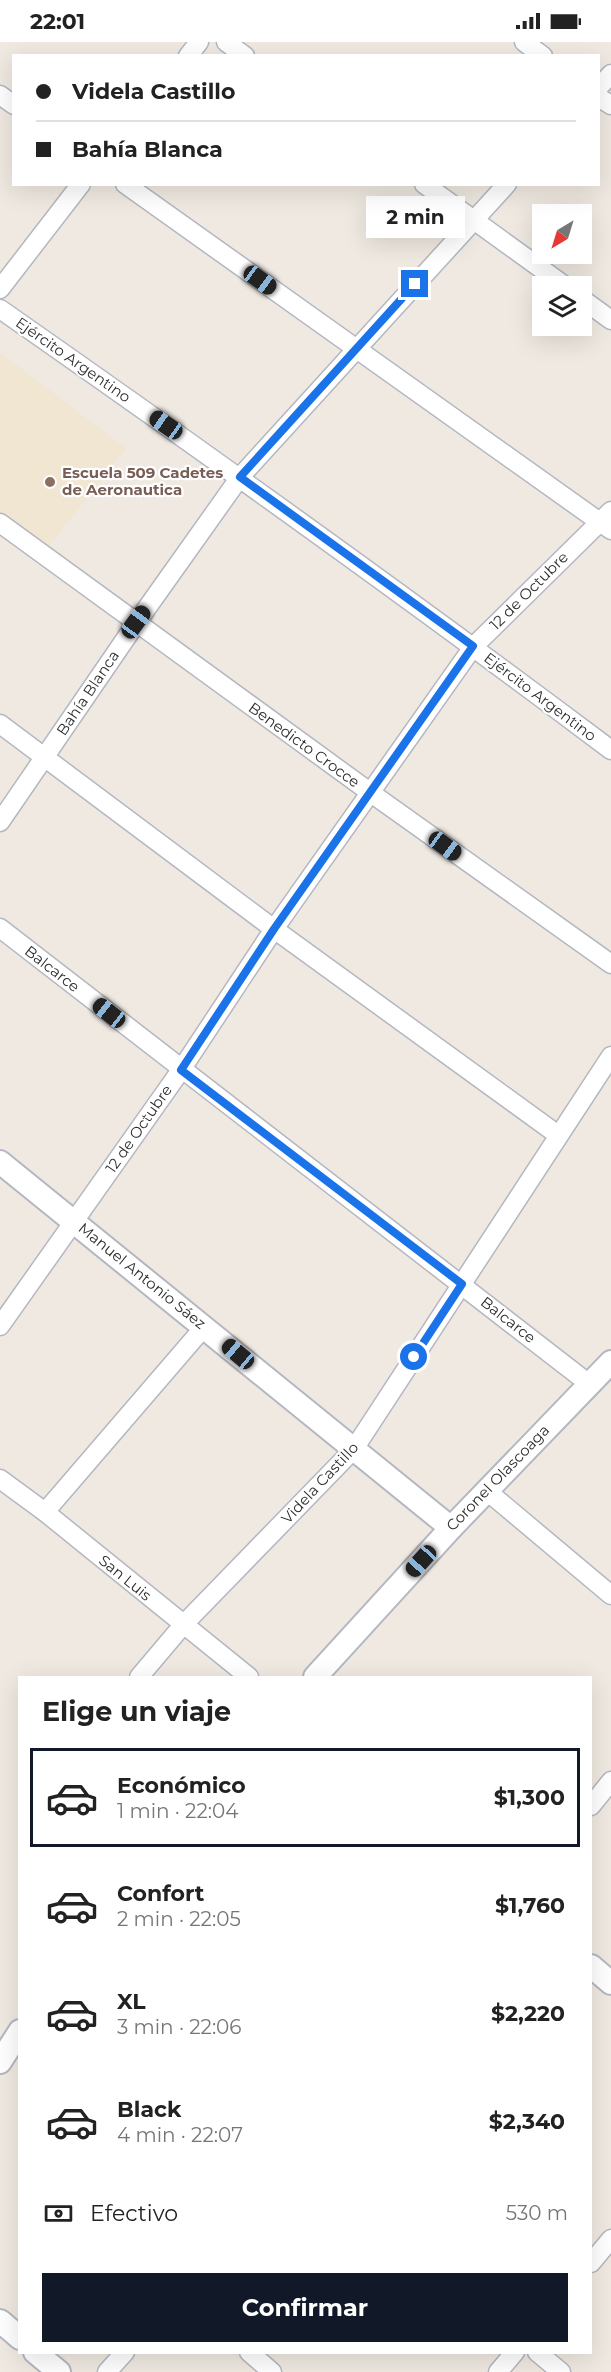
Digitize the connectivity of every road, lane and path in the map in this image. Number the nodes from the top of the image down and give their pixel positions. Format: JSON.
{"nodes":[{"id":1,"x":199,"y":42,"type":"edge"},
{"id":2,"x":226,"y":42,"type":"edge"},
{"id":3,"x":524,"y":42,"type":"edge"},
{"id":4,"x":190,"y":54,"type":"edge"},
{"id":5,"x":242,"y":54,"type":"edge"},
{"id":6,"x":540,"y":54,"type":"edge"},
{"id":7,"x":611,"y":74,"type":"edge"},
{"id":8,"x":600,"y":86,"type":"edge"},
{"id":9,"x":79,"y":186,"type":"edge"},
{"id":10,"x":128,"y":186,"type":"edge"},
{"id":11,"x":427,"y":186,"type":"edge"},
{"id":12,"x":505,"y":186,"type":"edge"},
{"id":13,"x":474,"y":220,"type":"junction"},
{"id":14,"x":551,"y":276,"type":"edge"},
{"id":15,"x":0,"y":289,"type":"edge"},
{"id":16,"x":592,"y":306,"type":"edge"},
{"id":17,"x":0,"y":309,"type":"edge"},
{"id":18,"x":611,"y":320,"type":"edge"},
{"id":19,"x":356,"y":349,"type":"junction"},
{"id":20,"x":240,"y":477,"type":"junction"},
{"id":21,"x":607,"y":521,"type":"edge"},
{"id":22,"x":0,"y":523,"type":"edge"},
{"id":23,"x":136,"y":622,"type":"junction"},
{"id":24,"x":473,"y":646,"type":"junction"},
{"id":25,"x":0,"y":723,"type":"edge"},
{"id":26,"x":611,"y":750,"type":"edge"},
{"id":27,"x":45,"y":757,"type":"junction"},
{"id":28,"x":371,"y":794,"type":"junction"},
{"id":29,"x":0,"y":822,"type":"edge"},
{"id":30,"x":0,"y":928,"type":"edge"},
{"id":31,"x":274,"y":929,"type":"junction"},
{"id":32,"x":611,"y":964,"type":"edge"},
{"id":33,"x":611,"y":1056,"type":"edge"},
{"id":34,"x":181,"y":1070,"type":"junction"},
{"id":35,"x":558,"y":1135,"type":"junction"},
{"id":36,"x":0,"y":1162,"type":"edge"},
{"id":37,"x":73,"y":1221,"type":"junction"},
{"id":38,"x":462,"y":1284,"type":"junction"},
{"id":39,"x":0,"y":1326,"type":"edge"},
{"id":40,"x":205,"y":1326,"type":"junction"},
{"id":41,"x":611,"y":1362,"type":"edge"},
{"id":42,"x":588,"y":1383,"type":"junction"},
{"id":43,"x":354,"y":1449,"type":"junction"},
{"id":44,"x":0,"y":1479,"type":"edge"},
{"id":45,"x":487,"y":1491,"type":"junction"},
{"id":46,"x":45,"y":1512,"type":"junction"},
{"id":47,"x":451,"y":1528,"type":"junction"},
{"id":48,"x":611,"y":1595,"type":"edge"},
{"id":49,"x":183,"y":1625,"type":"junction"},
{"id":50,"x":140,"y":1676,"type":"edge"},
{"id":51,"x":248,"y":1676,"type":"edge"},
{"id":52,"x":316,"y":1676,"type":"edge"},
{"id":53,"x":611,"y":1781,"type":"edge"},
{"id":54,"x":592,"y":1805,"type":"edge"},
{"id":55,"x":592,"y":1967,"type":"edge"},
{"id":56,"x":611,"y":1983,"type":"edge"},
{"id":57,"x":18,"y":2034,"type":"edge"},
{"id":58,"x":0,"y":2061,"type":"edge"},
{"id":59,"x":611,"y":2239,"type":"edge"},
{"id":60,"x":592,"y":2262,"type":"edge"},
{"id":61,"x":0,"y":2321,"type":"edge"},
{"id":62,"x":18,"y":2336,"type":"edge"},
{"id":63,"x":37,"y":2354,"type":"edge"},
{"id":64,"x":123,"y":2354,"type":"edge"},
{"id":65,"x":251,"y":2354,"type":"edge"},
{"id":66,"x":513,"y":2354,"type":"edge"},
{"id":67,"x":539,"y":2354,"type":"edge"},
{"id":68,"x":58,"y":2372,"type":"edge"},
{"id":69,"x":107,"y":2372,"type":"edge"},
{"id":70,"x":273,"y":2372,"type":"edge"},
{"id":71,"x":498,"y":2372,"type":"edge"},
{"id":72,"x":561,"y":2372,"type":"edge"}],
"edges":[{"from":1,"to":4,"type":"street"},
{"from":2,"to":5,"type":"street"},
{"from":3,"to":6,"type":"street"},
{"from":7,"to":8,"type":"street"},
{"from":9,"to":15,"type":"street"},
{"from":10,"to":19,"type":"street"},
{"from":11,"to":13,"type":"street"},
{"from":12,"to":13,"type":"street","name":"Bahía Blanca"},
{"from":13,"to":14,"type":"street"},
{"from":13,"to":19,"type":"street","name":"Bahía Blanca"},
{"from":16,"to":18,"type":"street"},
{"from":17,"to":20,"type":"street","name":"Ejército Argentino"},
{"from":19,"to":20,"type":"street","name":"Bahía Blanca"},
{"from":19,"to":21,"type":"street"},
{"from":20,"to":23,"type":"street","name":"Bahía Blanca"},
{"from":20,"to":24,"type":"street","name":"Ejército Argentino"},
{"from":21,"to":24,"type":"street","name":"12 de Octubre"},
{"from":22,"to":23,"type":"street","name":"Benedicto Crocce"},
{"from":23,"to":27,"type":"street","name":"Bahía Blanca"},
{"from":23,"to":28,"type":"street","name":"Benedicto Crocce"},
{"from":24,"to":26,"type":"street","name":"Ejército Argentino"},
{"from":24,"to":28,"type":"street","name":"12 de Octubre"},
{"from":25,"to":27,"type":"street"},
{"from":27,"to":29,"type":"street","name":"Bahía Blanca"},
{"from":27,"to":31,"type":"street"},
{"from":28,"to":31,"type":"street","name":"12 de Octubre"},
{"from":28,"to":32,"type":"street","name":"Benedicto Crocce"},
{"from":30,"to":34,"type":"street","name":"Balcarce"},
{"from":31,"to":34,"type":"street","name":"12 de Octubre"},
{"from":31,"to":35,"type":"street"},
{"from":33,"to":35,"type":"street","name":"Videla Castillo"},
{"from":34,"to":37,"type":"street","name":"12 de Octubre"},
{"from":34,"to":38,"type":"street","name":"Balcarce"},
{"from":35,"to":38,"type":"street","name":"Videla Castillo"},
{"from":36,"to":37,"type":"street","name":"Manuel Antonio Sáez"},
{"from":37,"to":39,"type":"street","name":"12 de Octubre"},
{"from":37,"to":40,"type":"street","name":"Manuel Antonio Sáez"},
{"from":38,"to":42,"type":"street","name":"Balcarce"},
{"from":38,"to":43,"type":"street","name":"Videla Castillo"},
{"from":40,"to":43,"type":"street","name":"Manuel Antonio Sáez"},
{"from":40,"to":46,"type":"street"},
{"from":41,"to":42,"type":"street","name":"Coronel Olascoaga"},
{"from":42,"to":45,"type":"street","name":"Coronel Olascoaga"},
{"from":43,"to":47,"type":"street","name":"Manuel Antonio Sáez"},
{"from":43,"to":49,"type":"street","name":"Videla Castillo"},
{"from":44,"to":46,"type":"street","name":"San Luis"},
{"from":45,"to":47,"type":"street","name":"Coronel Olascoaga"},
{"from":45,"to":48,"type":"street"},
{"from":46,"to":49,"type":"street","name":"San Luis"},
{"from":47,"to":52,"type":"street","name":"Coronel Olascoaga"},
{"from":49,"to":50,"type":"street","name":"Videla Castillo"},
{"from":49,"to":51,"type":"street","name":"San Luis"},
{"from":53,"to":54,"type":"street"},
{"from":55,"to":56,"type":"street"},
{"from":57,"to":58,"type":"street"},
{"from":59,"to":60,"type":"street"},
{"from":61,"to":62,"type":"street"},
{"from":63,"to":68,"type":"street"},
{"from":64,"to":69,"type":"street"},
{"from":65,"to":70,"type":"street"},
{"from":66,"to":71,"type":"street"},
{"from":67,"to":72,"type":"street"}]}
